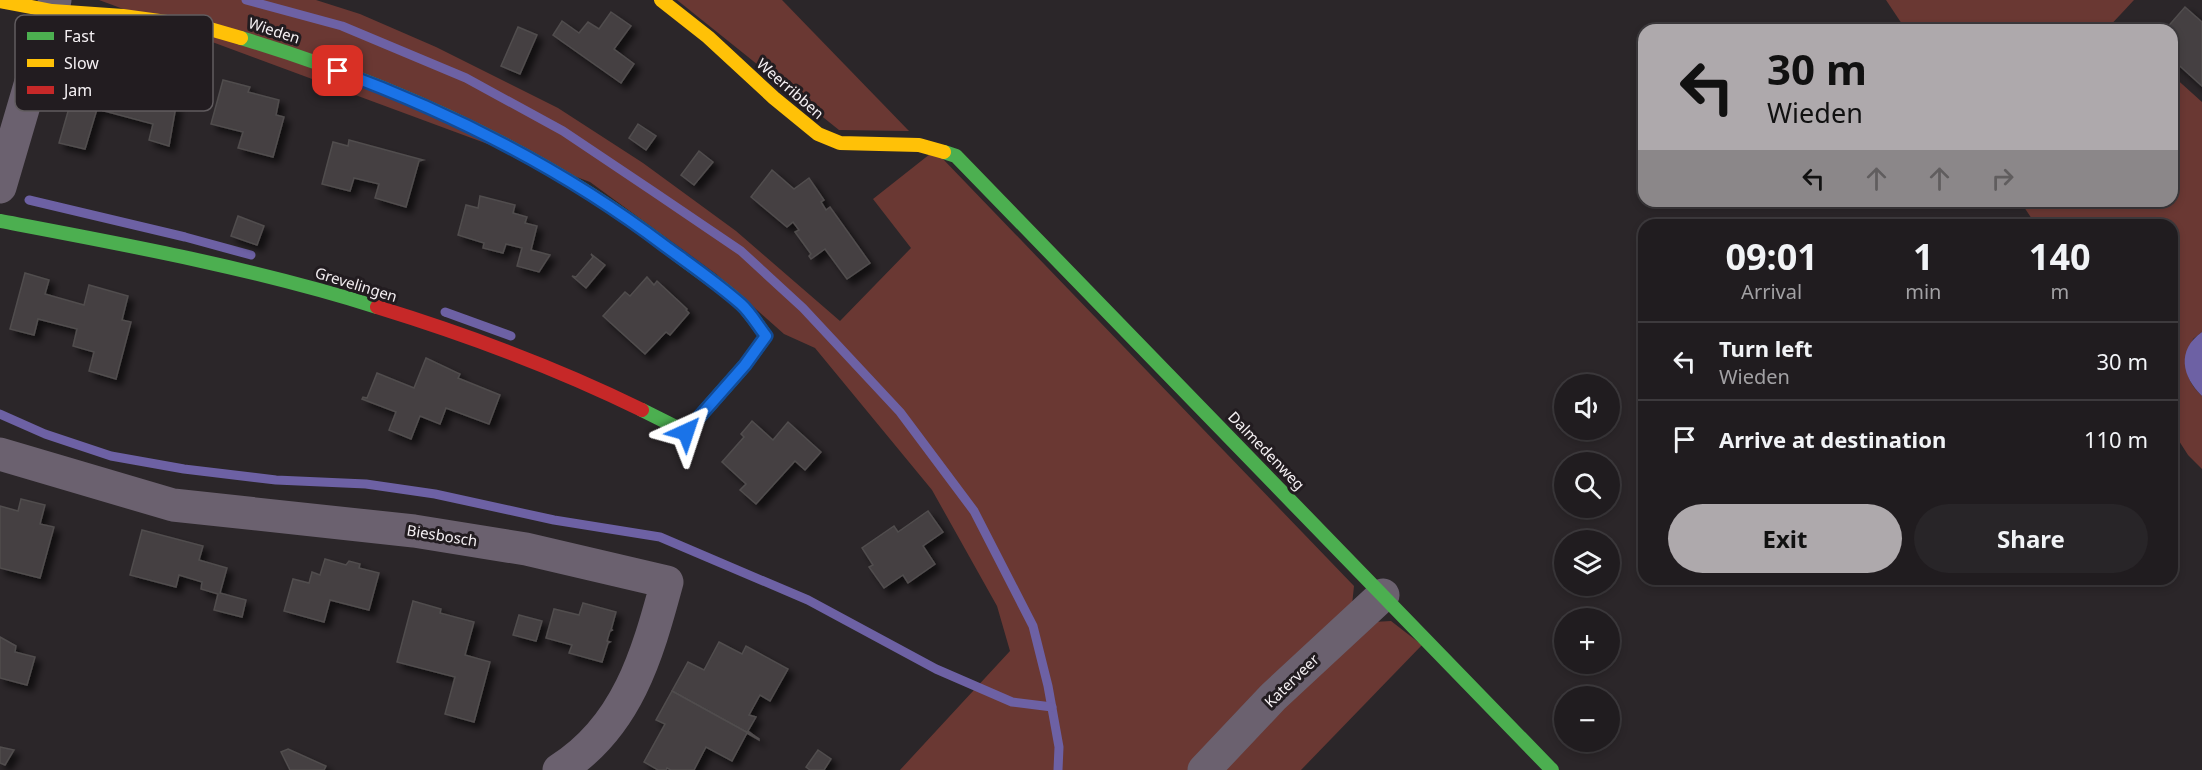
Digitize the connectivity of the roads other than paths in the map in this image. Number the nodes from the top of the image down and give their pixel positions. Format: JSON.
{"nodes":[{"id":1,"x":661,"y":0,"type":"edge"},
{"id":2,"x":0,"y":1,"type":"edge"},
{"id":3,"x":53,"y":6,"type":"edge"},
{"id":4,"x":116,"y":15,"type":"edge"},
{"id":5,"x":213,"y":30,"type":"edge"},
{"id":6,"x":22,"y":111,"type":"edge"},
{"id":7,"x":956,"y":156,"type":"joint"},
{"id":8,"x":0,"y":187,"type":"edge"},
{"id":9,"x":0,"y":220,"type":"edge"},
{"id":10,"x":686,"y":432,"type":"joint"},
{"id":11,"x":0,"y":454,"type":"edge"},
{"id":12,"x":1383,"y":595,"type":"junction"},
{"id":13,"x":559,"y":770,"type":"edge"},
{"id":14,"x":1204,"y":770,"type":"edge"},
{"id":15,"x":1552,"y":770,"type":"edge"}],
"edges":[{"from":1,"to":7,"type":"street","name":"Weerribben"},
{"from":2,"to":3,"type":"street","name":"Wieden"},
{"from":3,"to":4,"type":"street","name":"Wieden"},
{"from":5,"to":10,"type":"street","name":"Wieden"},
{"from":6,"to":8,"type":"street"},
{"from":7,"to":12,"type":"street","name":"Dalmedenweg"},
{"from":9,"to":10,"type":"street","name":"Grevelingen"},
{"from":11,"to":13,"type":"street","name":"Biesbosch"},
{"from":12,"to":14,"type":"street","name":"Katerveer"},
{"from":12,"to":15,"type":"street","name":"Dalmedenweg"}]}
